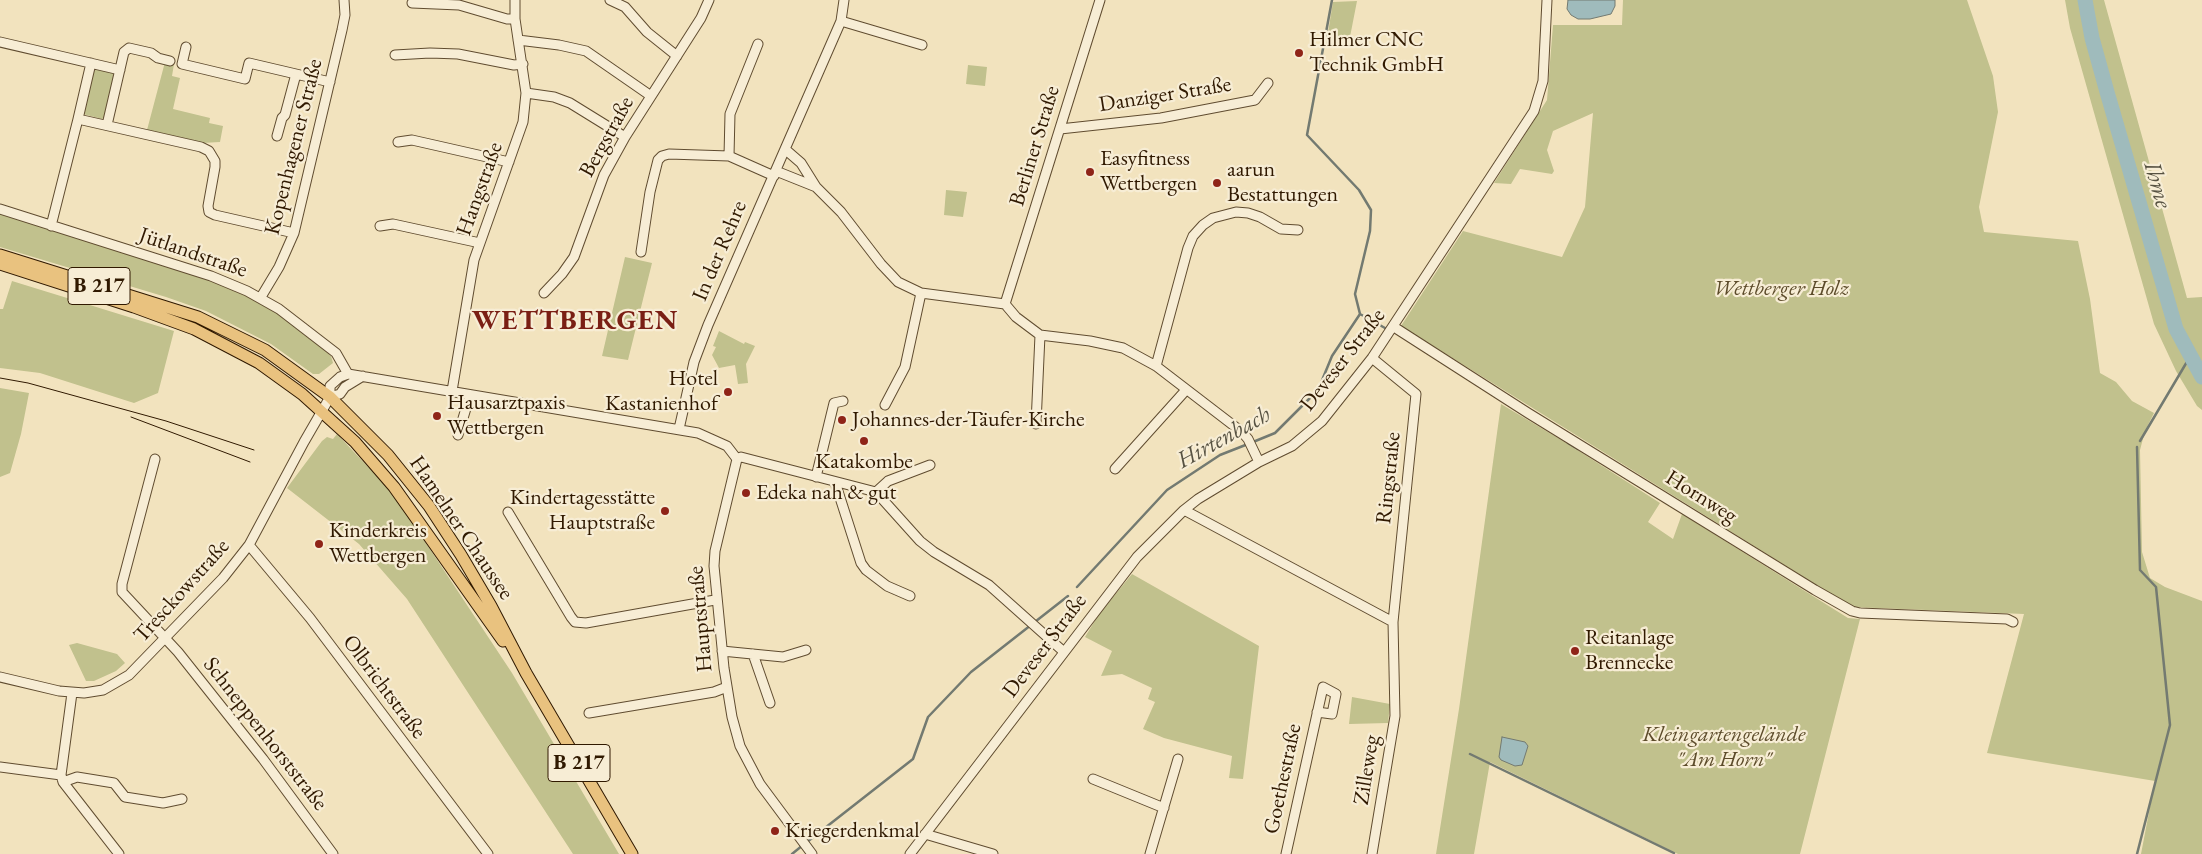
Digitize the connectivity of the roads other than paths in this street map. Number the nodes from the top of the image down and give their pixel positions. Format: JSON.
{"nodes":[{"id":1,"x":344,"y":0,"type":"edge"},
{"id":2,"x":515,"y":0,"type":"edge"},
{"id":3,"x":610,"y":0,"type":"edge"},
{"id":4,"x":709,"y":0,"type":"edge"},
{"id":5,"x":842,"y":0,"type":"edge"},
{"id":6,"x":1100,"y":0,"type":"edge"},
{"id":7,"x":1547,"y":0,"type":"edge"},
{"id":8,"x":412,"y":3,"type":"dead end"},
{"id":9,"x":515,"y":19,"type":"junction"},
{"id":10,"x":841,"y":20,"type":"junction"},
{"id":11,"x":518,"y":40,"type":"junction"},
{"id":12,"x":0,"y":42,"type":"edge"},
{"id":13,"x":758,"y":44,"type":"dead end"},
{"id":14,"x":922,"y":45,"type":"dead end"},
{"id":15,"x":186,"y":47,"type":"dead end"},
{"id":16,"x":395,"y":55,"type":"dead end"},
{"id":17,"x":677,"y":56,"type":"junction"},
{"id":18,"x":170,"y":61,"type":"dead end"},
{"id":19,"x":92,"y":63,"type":"junction"},
{"id":20,"x":523,"y":64,"type":"junction"},
{"id":21,"x":120,"y":70,"type":"junction"},
{"id":22,"x":296,"y":74,"type":"junction"},
{"id":23,"x":330,"y":82,"type":"junction"},
{"id":24,"x":1268,"y":83,"type":"dead end"},
{"id":25,"x":526,"y":93,"type":"junction"},
{"id":26,"x":651,"y":96,"type":"junction"},
{"id":27,"x":78,"y":118,"type":"junction"},
{"id":28,"x":106,"y":125,"type":"junction"},
{"id":29,"x":1060,"y":129,"type":"junction"},
{"id":30,"x":277,"y":136,"type":"dead end"},
{"id":31,"x":625,"y":136,"type":"junction"},
{"id":32,"x":398,"y":142,"type":"dead end"},
{"id":33,"x":786,"y":150,"type":"junction"},
{"id":34,"x":729,"y":156,"type":"junction"},
{"id":35,"x":509,"y":162,"type":"junction"},
{"id":36,"x":775,"y":173,"type":"junction"},
{"id":37,"x":816,"y":187,"type":"junction"},
{"id":38,"x":0,"y":209,"type":"edge"},
{"id":39,"x":50,"y":226,"type":"junction"},
{"id":40,"x":380,"y":226,"type":"dead end"},
{"id":41,"x":1298,"y":230,"type":"dead end"},
{"id":42,"x":294,"y":234,"type":"junction"},
{"id":43,"x":480,"y":243,"type":"junction"},
{"id":44,"x":641,"y":252,"type":"dead end"},
{"id":45,"x":0,"y":255,"type":"edge"},
{"id":46,"x":0,"y":264,"type":"edge"},
{"id":47,"x":921,"y":293,"type":"junction"},
{"id":48,"x":544,"y":294,"type":"dead end"},
{"id":49,"x":261,"y":298,"type":"junction"},
{"id":50,"x":1005,"y":304,"type":"junction"},
{"id":51,"x":1394,"y":327,"type":"junction"},
{"id":52,"x":1040,"y":335,"type":"junction"},
{"id":53,"x":1372,"y":358,"type":"junction"},
{"id":54,"x":1156,"y":366,"type":"junction"},
{"id":55,"x":348,"y":374,"type":"junction"},
{"id":56,"x":362,"y":376,"type":"junction"},
{"id":57,"x":1186,"y":390,"type":"junction"},
{"id":58,"x":452,"y":391,"type":"junction"},
{"id":59,"x":470,"y":394,"type":"junction"},
{"id":60,"x":330,"y":398,"type":"junction"},
{"id":61,"x":844,"y":401,"type":"dead end"},
{"id":62,"x":885,"y":405,"type":"dead end"},
{"id":63,"x":322,"y":410,"type":"junction"},
{"id":64,"x":1036,"y":424,"type":"dead end"},
{"id":65,"x":679,"y":429,"type":"junction"},
{"id":66,"x":458,"y":435,"type":"dead end"},
{"id":67,"x":155,"y":459,"type":"dead end"},
{"id":68,"x":737,"y":459,"type":"junction"},
{"id":69,"x":1259,"y":462,"type":"junction"},
{"id":70,"x":930,"y":466,"type":"dead end"},
{"id":71,"x":1115,"y":469,"type":"dead end"},
{"id":72,"x":816,"y":477,"type":"junction"},
{"id":73,"x":834,"y":482,"type":"junction"},
{"id":74,"x":876,"y":492,"type":"junction"},
{"id":75,"x":1184,"y":510,"type":"junction"},
{"id":76,"x":508,"y":512,"type":"dead end"},
{"id":77,"x":249,"y":545,"type":"junction"},
{"id":78,"x":910,"y":596,"type":"dead end"},
{"id":79,"x":715,"y":600,"type":"junction"},
{"id":80,"x":1393,"y":622,"type":"junction"},
{"id":81,"x":2013,"y":622,"type":"dead end"},
{"id":82,"x":166,"y":638,"type":"junction"},
{"id":83,"x":806,"y":650,"type":"dead end"},
{"id":84,"x":722,"y":651,"type":"junction"},
{"id":85,"x":1064,"y":652,"type":"junction"},
{"id":86,"x":753,"y":654,"type":"junction"},
{"id":87,"x":526,"y":673,"type":"junction"},
{"id":88,"x":0,"y":677,"type":"edge"},
{"id":89,"x":727,"y":687,"type":"junction"},
{"id":90,"x":72,"y":693,"type":"junction"},
{"id":91,"x":1395,"y":693,"type":"joint"},
{"id":92,"x":770,"y":704,"type":"dead end"},
{"id":93,"x":1317,"y":712,"type":"dead end"},
{"id":94,"x":589,"y":713,"type":"dead end"},
{"id":95,"x":1178,"y":759,"type":"dead end"},
{"id":96,"x":0,"y":767,"type":"edge"},
{"id":97,"x":62,"y":778,"type":"junction"},
{"id":98,"x":1093,"y":779,"type":"dead end"},
{"id":99,"x":182,"y":799,"type":"dead end"},
{"id":100,"x":1164,"y":808,"type":"junction"},
{"id":101,"x":926,"y":834,"type":"junction"},
{"id":102,"x":810,"y":851,"type":"edge"},
{"id":103,"x":119,"y":854,"type":"edge"},
{"id":104,"x":333,"y":854,"type":"edge"},
{"id":105,"x":488,"y":854,"type":"edge"},
{"id":106,"x":632,"y":854,"type":"edge"},
{"id":107,"x":910,"y":854,"type":"edge"},
{"id":108,"x":993,"y":854,"type":"edge"},
{"id":109,"x":1150,"y":854,"type":"edge"},
{"id":110,"x":1286,"y":854,"type":"edge"},
{"id":111,"x":1372,"y":854,"type":"edge"}],
"edges":[{"from":1,"to":23,"type":"street","name":"Kopenhagener Straße"},
{"from":2,"to":9,"type":"street","name":"Hangstraße"},
{"from":3,"to":17,"type":"street"},
{"from":4,"to":17,"type":"street","name":"Bergstraße"},
{"from":5,"to":10,"type":"street","name":"In der Rehre"},
{"from":6,"to":29,"type":"street","name":"Berliner Straße"},
{"from":7,"to":51,"type":"street","name":"Deveser Straße"},
{"from":8,"to":9,"type":"street"},
{"from":9,"to":11,"type":"street","name":"Hangstraße"},
{"from":10,"to":14,"type":"street"},
{"from":10,"to":33,"type":"street","name":"In der Rehre"},
{"from":11,"to":20,"type":"street","name":"Hangstraße"},
{"from":11,"to":26,"type":"street"},
{"from":12,"to":19,"type":"street"},
{"from":13,"to":34,"type":"street"},
{"from":15,"to":22,"type":"street"},
{"from":16,"to":20,"type":"street"},
{"from":17,"to":26,"type":"street","name":"Bergstraße"},
{"from":18,"to":21,"type":"street"},
{"from":19,"to":21,"type":"street"},
{"from":19,"to":27,"type":"street"},
{"from":20,"to":25,"type":"street","name":"Hangstraße"},
{"from":21,"to":28,"type":"street"},
{"from":22,"to":23,"type":"street"},
{"from":22,"to":30,"type":"street"},
{"from":23,"to":42,"type":"street","name":"Kopenhagener Straße"},
{"from":24,"to":29,"type":"street","name":"Danziger Straße"},
{"from":25,"to":31,"type":"street"},
{"from":25,"to":35,"type":"street","name":"Hangstraße"},
{"from":26,"to":31,"type":"street","name":"Bergstraße"},
{"from":27,"to":28,"type":"street"},
{"from":27,"to":39,"type":"street"},
{"from":28,"to":42,"type":"street"},
{"from":29,"to":50,"type":"street","name":"Berliner Straße"},
{"from":31,"to":48,"type":"street","name":"Bergstraße"},
{"from":32,"to":35,"type":"street"},
{"from":33,"to":36,"type":"street","name":"In der Rehre"},
{"from":33,"to":37,"type":"street"},
{"from":34,"to":36,"type":"street"},
{"from":34,"to":44,"type":"street"},
{"from":35,"to":43,"type":"street","name":"Hangstraße"},
{"from":36,"to":37,"type":"street"},
{"from":36,"to":65,"type":"street","name":"In der Rehre"},
{"from":37,"to":47,"type":"street"},
{"from":38,"to":39,"type":"street","name":"Jütlandstraße"},
{"from":39,"to":49,"type":"street","name":"Jütlandstraße"},
{"from":40,"to":43,"type":"street"},
{"from":41,"to":54,"type":"street"},
{"from":42,"to":49,"type":"street","name":"Kopenhagener Straße"},
{"from":43,"to":58,"type":"street","name":"Hangstraße"},
{"from":45,"to":60,"type":"main road","name":"Hamelner Chaussee","number":"B 217"},
{"from":46,"to":63,"type":"main road","name":"Hamelner Chaussee","number":"B 217"},
{"from":47,"to":50,"type":"street"},
{"from":47,"to":62,"type":"street"},
{"from":49,"to":55,"type":"street","name":"Jütlandstraße"},
{"from":50,"to":52,"type":"street"},
{"from":51,"to":53,"type":"street","name":"Deveser Straße"},
{"from":51,"to":81,"type":"street","name":"Hornweg"},
{"from":52,"to":54,"type":"street"},
{"from":52,"to":64,"type":"street"},
{"from":53,"to":69,"type":"street","name":"Deveser Straße"},
{"from":53,"to":80,"type":"street","name":"Ringstraße"},
{"from":54,"to":57,"type":"street"},
{"from":55,"to":56,"type":"street"},
{"from":55,"to":60,"type":"street"},
{"from":56,"to":58,"type":"street"},
{"from":56,"to":60,"type":"street"},
{"from":57,"to":69,"type":"street"},
{"from":57,"to":71,"type":"street"},
{"from":58,"to":59,"type":"street"},
{"from":59,"to":65,"type":"street"},
{"from":59,"to":66,"type":"street"},
{"from":60,"to":63,"type":"street"},
{"from":60,"to":87,"type":"main road","name":"Hamelner Chaussee","number":"B 217"},
{"from":61,"to":72,"type":"street"},
{"from":63,"to":77,"type":"street","name":"Tresckowstraße"},
{"from":63,"to":87,"type":"main road","name":"Hamelner Chaussee","number":"B 217"},
{"from":65,"to":68,"type":"street"},
{"from":67,"to":82,"type":"street","name":"Schneppenhorststraße"},
{"from":68,"to":72,"type":"street"},
{"from":68,"to":79,"type":"street","name":"Hauptstraße"},
{"from":69,"to":75,"type":"street","name":"Deveser Straße"},
{"from":70,"to":74,"type":"street"},
{"from":72,"to":73,"type":"street"},
{"from":73,"to":74,"type":"street"},
{"from":73,"to":78,"type":"street"},
{"from":74,"to":85,"type":"street"},
{"from":75,"to":80,"type":"street"},
{"from":75,"to":85,"type":"street","name":"Deveser Straße"},
{"from":76,"to":79,"type":"street"},
{"from":77,"to":82,"type":"street","name":"Tresckowstraße"},
{"from":77,"to":105,"type":"street","name":"Olbrichtstraße"},
{"from":79,"to":84,"type":"street","name":"Hauptstraße"},
{"from":80,"to":91,"type":"street","name":"Ringstraße"},
{"from":82,"to":90,"type":"street","name":"Tresckowstraße"},
{"from":82,"to":104,"type":"street","name":"Schneppenhorststraße"},
{"from":83,"to":86,"type":"street"},
{"from":84,"to":86,"type":"street"},
{"from":84,"to":89,"type":"street","name":"Hauptstraße"},
{"from":85,"to":101,"type":"street","name":"Deveser Straße"},
{"from":86,"to":92,"type":"street"},
{"from":87,"to":106,"type":"main road","name":"Hamelner Chaussee","number":"B 217"},
{"from":88,"to":90,"type":"street","name":"Tresckowstraße"},
{"from":89,"to":94,"type":"street"},
{"from":89,"to":102,"type":"street","name":"Hauptstraße"},
{"from":90,"to":97,"type":"street"},
{"from":91,"to":111,"type":"street","name":"Zilleweg"},
{"from":93,"to":110,"type":"street","name":"Goethestraße"},
{"from":95,"to":100,"type":"street"},
{"from":96,"to":97,"type":"street"},
{"from":97,"to":99,"type":"street"},
{"from":97,"to":103,"type":"street"},
{"from":98,"to":100,"type":"street"},
{"from":100,"to":109,"type":"street"},
{"from":101,"to":107,"type":"street","name":"Deveser Straße"},
{"from":101,"to":108,"type":"street"}]}
